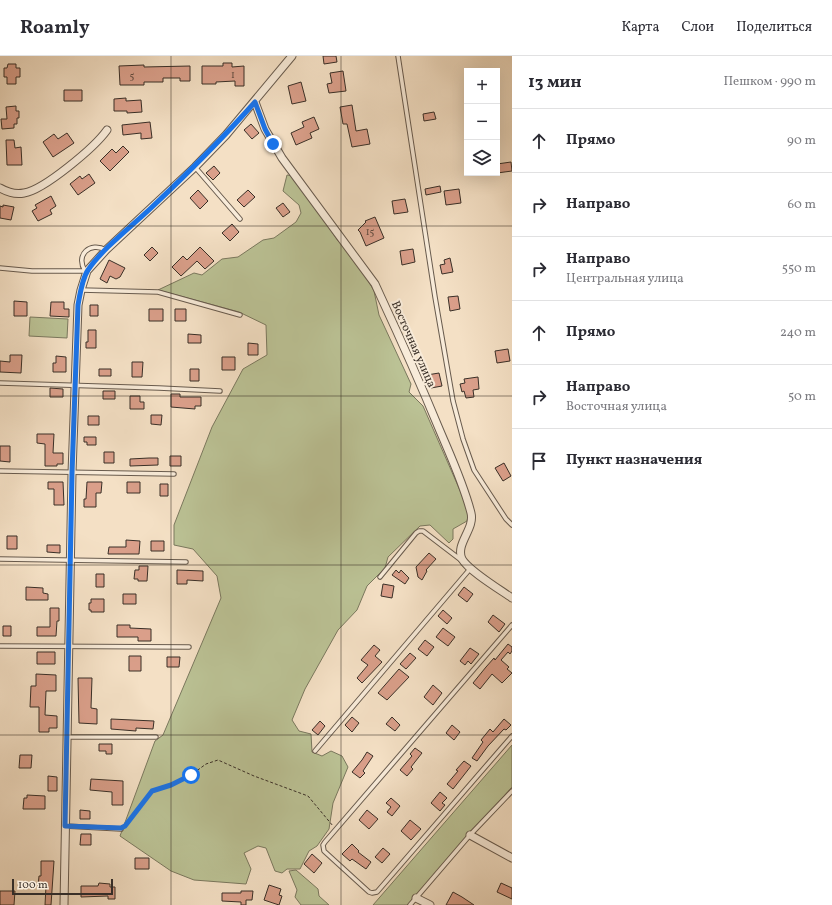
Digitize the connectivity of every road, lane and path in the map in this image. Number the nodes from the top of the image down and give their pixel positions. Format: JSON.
{"nodes":[{"id":1,"x":292,"y":56,"type":"edge"},
{"id":2,"x":398,"y":56,"type":"edge"},
{"id":3,"x":255,"y":102,"type":"junction"},
{"id":4,"x":106,"y":130,"type":"dead end"},
{"id":5,"x":195,"y":167,"type":"junction"},
{"id":6,"x":0,"y":188,"type":"edge"},
{"id":7,"x":240,"y":218,"type":"dead end"},
{"id":8,"x":106,"y":250,"type":"junction"},
{"id":9,"x":0,"y":268,"type":"edge"},
{"id":10,"x":86,"y":272,"type":"junction"},
{"id":11,"x":81,"y":290,"type":"junction"},
{"id":12,"x":240,"y":316,"type":"dead end"},
{"id":13,"x":0,"y":383,"type":"edge"},
{"id":14,"x":75,"y":384,"type":"junction"},
{"id":15,"x":220,"y":392,"type":"dead end"},
{"id":16,"x":0,"y":471,"type":"edge"},
{"id":17,"x":72,"y":473,"type":"junction"},
{"id":18,"x":174,"y":474,"type":"dead end"},
{"id":19,"x":512,"y":525,"type":"edge"},
{"id":20,"x":0,"y":559,"type":"edge"},
{"id":21,"x":70,"y":560,"type":"junction"},
{"id":22,"x":186,"y":562,"type":"dead end"},
{"id":23,"x":469,"y":566,"type":"junction"},
{"id":24,"x":380,"y":578,"type":"dead end"},
{"id":25,"x":512,"y":598,"type":"edge"},
{"id":26,"x":512,"y":625,"type":"edge"},
{"id":27,"x":0,"y":646,"type":"edge"},
{"id":28,"x":68,"y":646,"type":"junction"},
{"id":29,"x":189,"y":647,"type":"dead end"},
{"id":30,"x":512,"y":736,"type":"edge"},
{"id":31,"x":66,"y":737,"type":"junction"},
{"id":32,"x":156,"y":737,"type":"dead end"},
{"id":33,"x":316,"y":751,"type":"dead end"},
{"id":34,"x":512,"y":791,"type":"edge"},
{"id":35,"x":65,"y":826,"type":"junction"},
{"id":36,"x":121,"y":828,"type":"joint"},
{"id":37,"x":336,"y":829,"type":"junction"},
{"id":38,"x":470,"y":836,"type":"junction"},
{"id":39,"x":512,"y":858,"type":"edge"},
{"id":40,"x":416,"y":898,"type":"junction"},
{"id":41,"x":64,"y":905,"type":"edge"},
{"id":42,"x":410,"y":905,"type":"edge"},
{"id":43,"x":430,"y":905,"type":"edge"}],
"edges":[{"from":1,"to":3,"type":"street"},
{"from":2,"to":19,"type":"lane"},
{"from":3,"to":5,"type":"street"},
{"from":3,"to":23,"type":"street","name":"Восточная улица"},
{"from":4,"to":6,"type":"street"},
{"from":5,"to":7,"type":"lane"},
{"from":5,"to":8,"type":"street"},
{"from":8,"to":10,"type":"street"},
{"from":8,"to":10,"type":"lane"},
{"from":9,"to":10,"type":"lane"},
{"from":10,"to":11,"type":"street"},
{"from":11,"to":12,"type":"lane"},
{"from":11,"to":14,"type":"street"},
{"from":13,"to":14,"type":"lane"},
{"from":14,"to":15,"type":"lane"},
{"from":14,"to":17,"type":"street"},
{"from":16,"to":17,"type":"lane"},
{"from":17,"to":18,"type":"lane"},
{"from":17,"to":21,"type":"street"},
{"from":20,"to":21,"type":"lane"},
{"from":21,"to":22,"type":"lane"},
{"from":21,"to":28,"type":"street"},
{"from":23,"to":24,"type":"lane"},
{"from":23,"to":25,"type":"street"},
{"from":23,"to":33,"type":"lane"},
{"from":26,"to":37,"type":"lane"},
{"from":27,"to":28,"type":"lane"},
{"from":28,"to":29,"type":"lane"},
{"from":28,"to":31,"type":"street"},
{"from":30,"to":37,"type":"lane"},
{"from":31,"to":32,"type":"lane"},
{"from":31,"to":35,"type":"street"},
{"from":34,"to":38,"type":"lane"},
{"from":35,"to":36,"type":"lane"},
{"from":35,"to":41,"type":"street"},
{"from":36,"to":37,"type":"path"},
{"from":38,"to":39,"type":"street"},
{"from":38,"to":40,"type":"lane"},
{"from":40,"to":42,"type":"lane"},
{"from":40,"to":43,"type":"street"}]}
